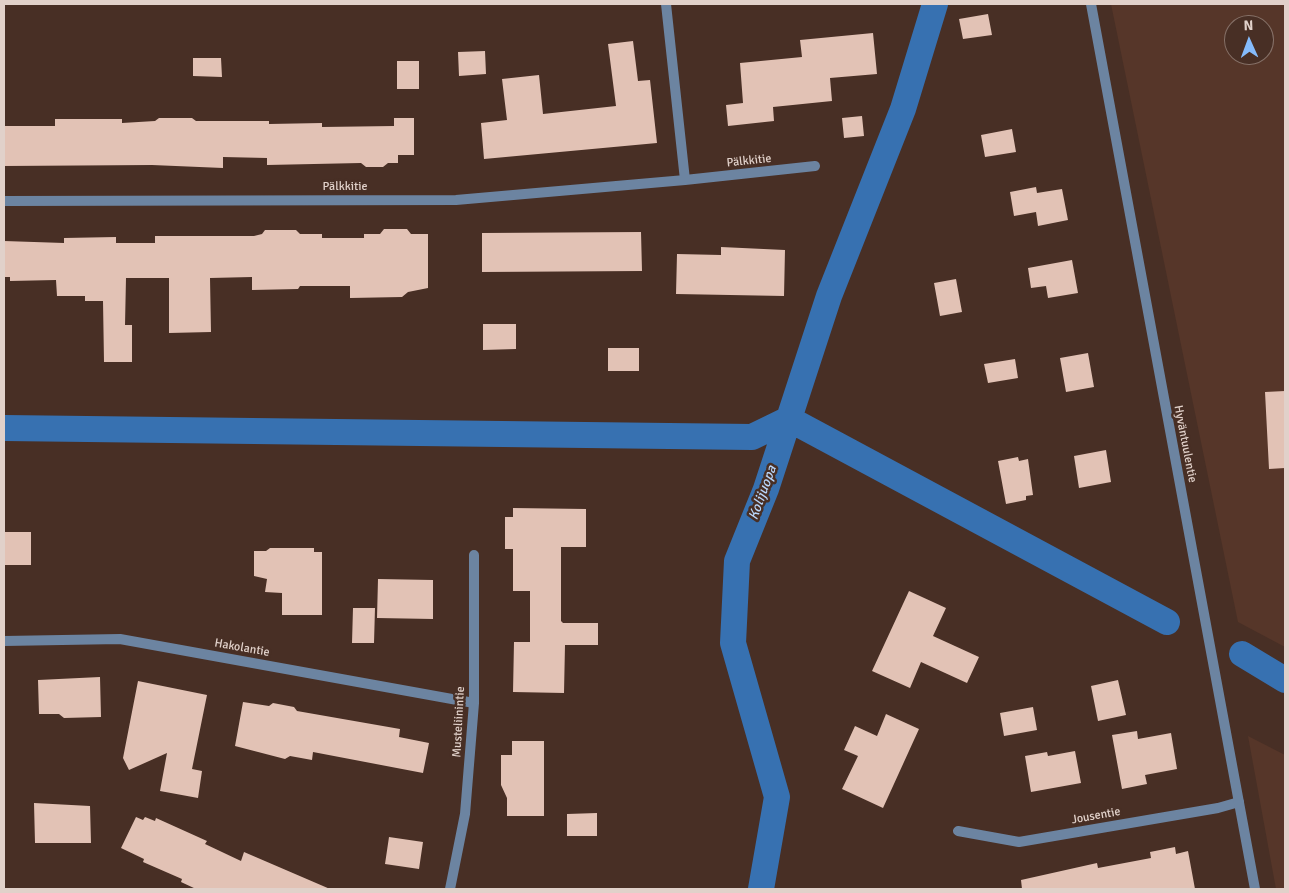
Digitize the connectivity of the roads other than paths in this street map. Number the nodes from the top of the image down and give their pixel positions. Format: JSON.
{"nodes":[{"id":1,"x":666,"y":4,"type":"edge"},
{"id":2,"x":1091,"y":4,"type":"edge"},
{"id":3,"x":815,"y":166,"type":"dead end"},
{"id":4,"x":685,"y":180,"type":"junction"},
{"id":5,"x":4,"y":201,"type":"edge"},
{"id":6,"x":474,"y":555,"type":"dead end"},
{"id":7,"x":4,"y":641,"type":"edge"},
{"id":8,"x":474,"y":703,"type":"junction"},
{"id":9,"x":1239,"y":802,"type":"junction"},
{"id":10,"x":958,"y":831,"type":"dead end"},
{"id":11,"x":450,"y":889,"type":"edge"},
{"id":12,"x":1255,"y":889,"type":"edge"}],
"edges":[{"from":1,"to":4,"type":"street"},
{"from":2,"to":9,"type":"street","name":"Hyväntuulentie"},
{"from":3,"to":4,"type":"street","name":"Pälkkitie"},
{"from":4,"to":5,"type":"street","name":"Pälkkitie"},
{"from":6,"to":8,"type":"street","name":"Musteliinintie"},
{"from":7,"to":8,"type":"street","name":"Hakolantie"},
{"from":8,"to":11,"type":"street","name":"Musteliinintie"},
{"from":9,"to":10,"type":"street","name":"Jousentie"},
{"from":9,"to":12,"type":"street","name":"Hyväntuulentie"}]}
